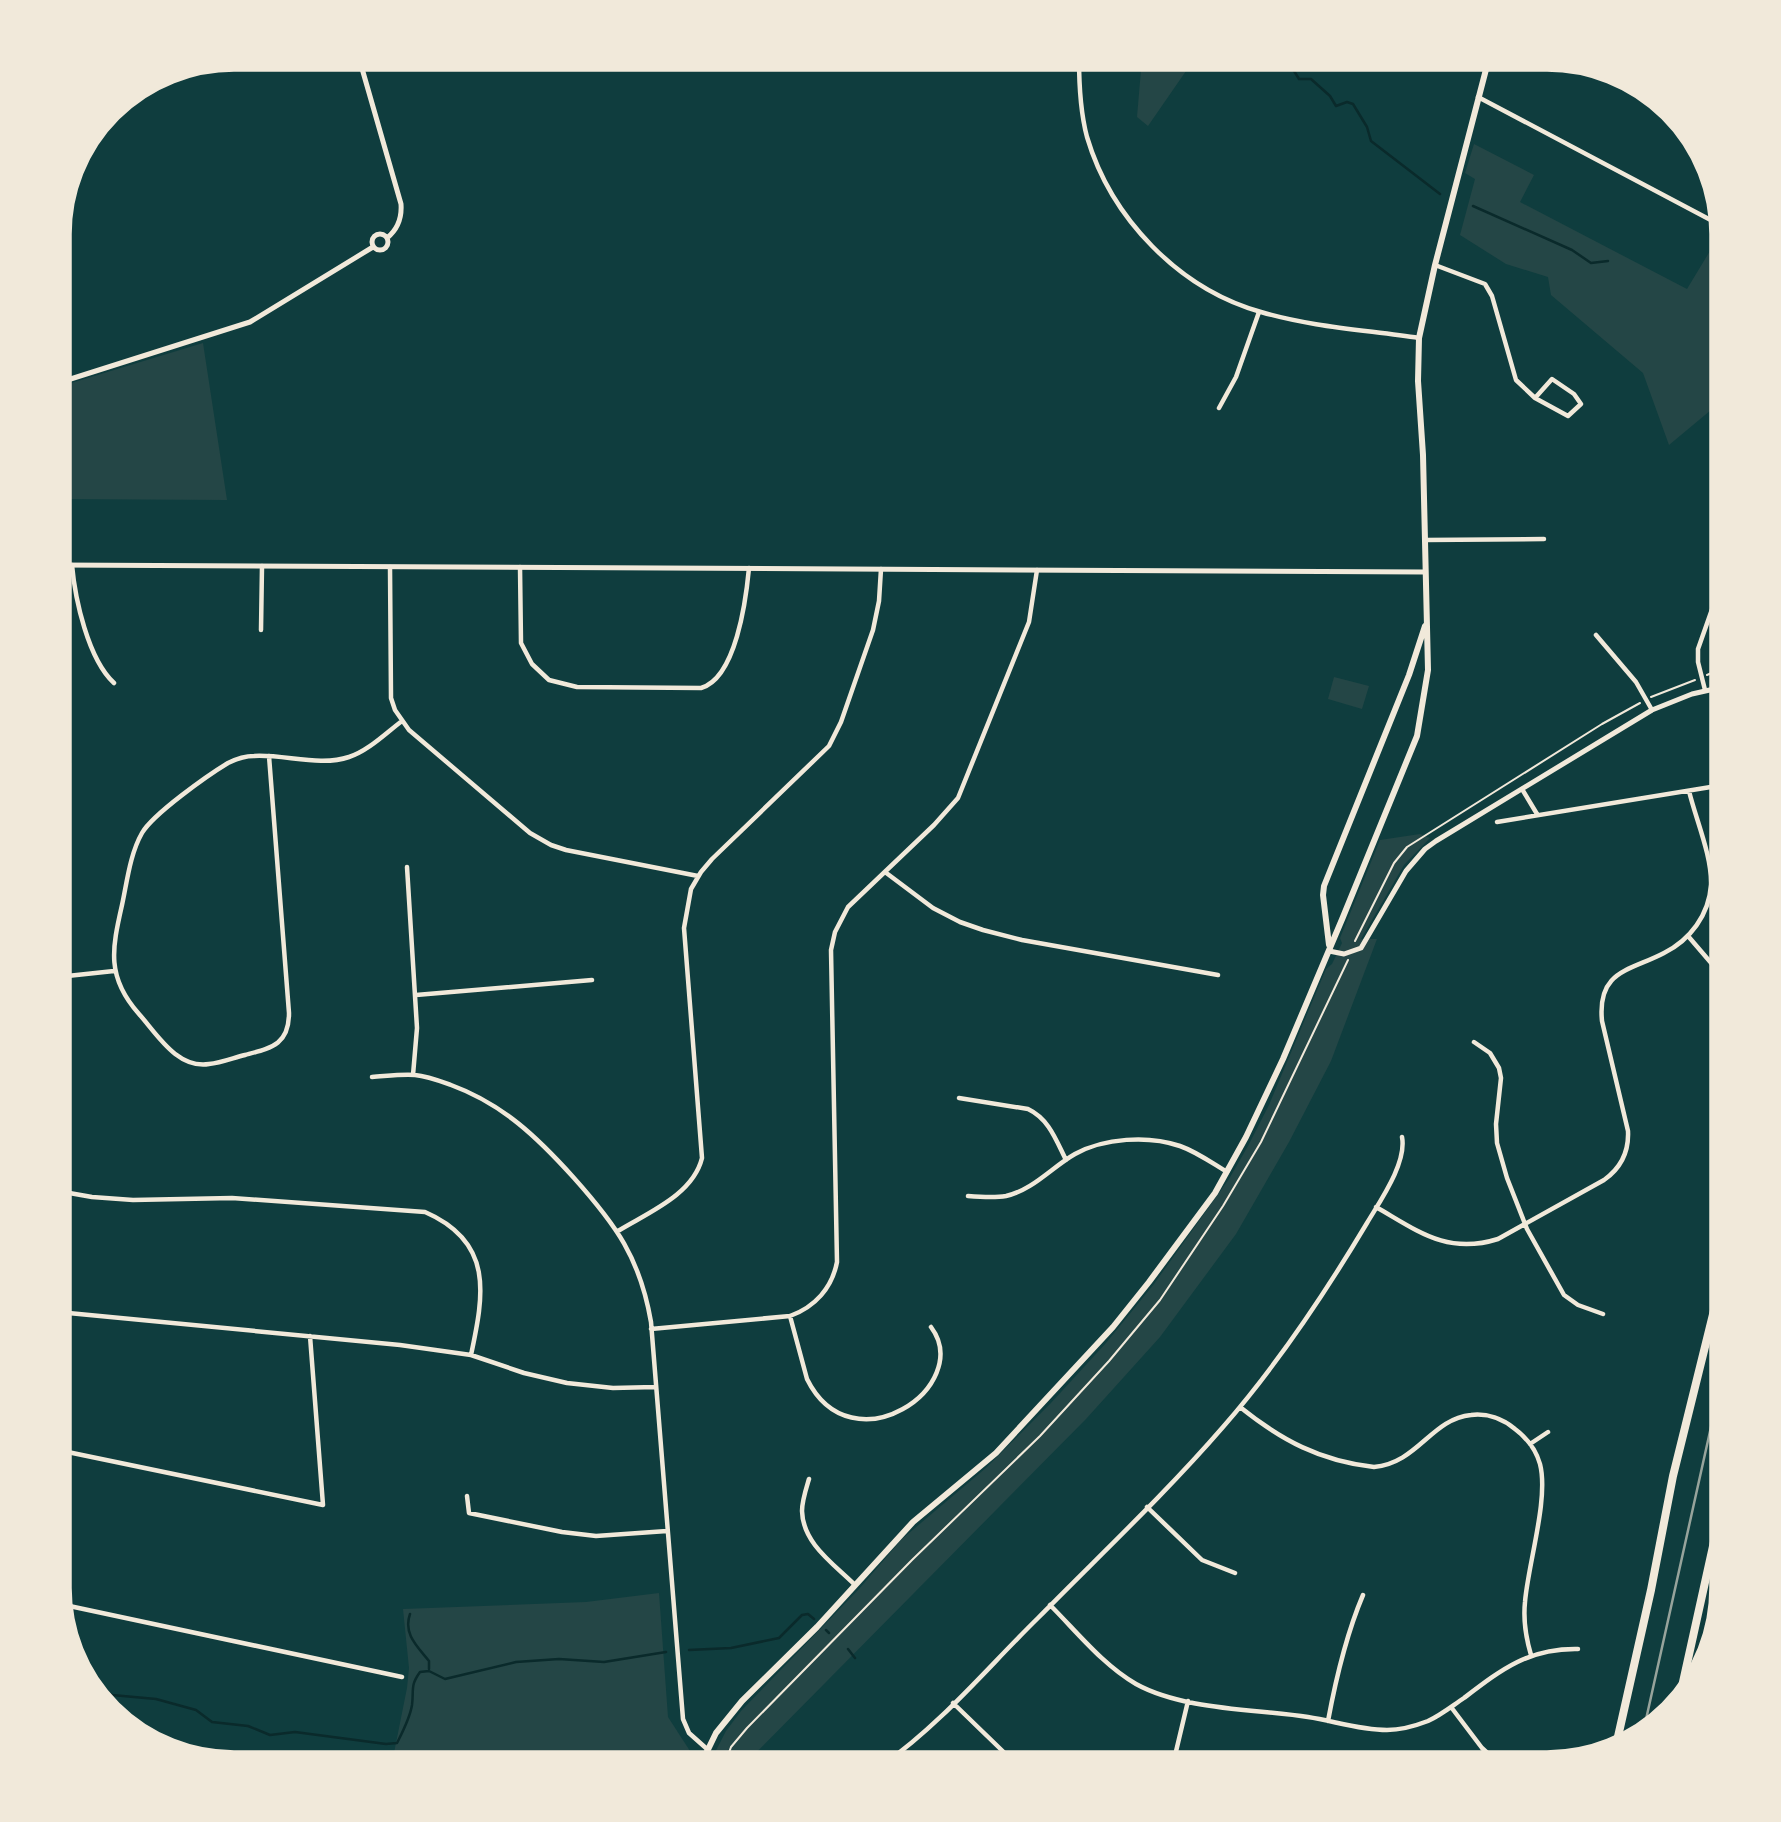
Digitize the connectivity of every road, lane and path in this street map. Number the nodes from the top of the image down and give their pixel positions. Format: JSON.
{"nodes":[{"id":1,"x":362,"y":70,"type":"edge"},
{"id":2,"x":1079,"y":70,"type":"edge"},
{"id":3,"x":1486,"y":70,"type":"edge"},
{"id":4,"x":1478,"y":97,"type":"junction"},
{"id":5,"x":1711,"y":220,"type":"edge"},
{"id":6,"x":387,"y":238,"type":"junction"},
{"id":7,"x":373,"y":247,"type":"junction"},
{"id":8,"x":1435,"y":265,"type":"junction"},
{"id":9,"x":1259,"y":312,"type":"junction"},
{"id":10,"x":1419,"y":338,"type":"junction"},
{"id":11,"x":70,"y":379,"type":"edge"},
{"id":12,"x":1535,"y":398,"type":"junction"},
{"id":13,"x":1219,"y":408,"type":"dead end"},
{"id":14,"x":1544,"y":539,"type":"dead end"},
{"id":15,"x":1424,"y":540,"type":"junction"},
{"id":16,"x":72,"y":565,"type":"joint"},
{"id":17,"x":262,"y":566,"type":"junction"},
{"id":18,"x":390,"y":566,"type":"junction"},
{"id":19,"x":520,"y":567,"type":"junction"},
{"id":20,"x":749,"y":568,"type":"junction"},
{"id":21,"x":881,"y":569,"type":"junction"},
{"id":22,"x":1037,"y":570,"type":"junction"},
{"id":23,"x":1425,"y":572,"type":"junction"},
{"id":24,"x":1711,"y":612,"type":"edge"},
{"id":25,"x":1426,"y":622,"type":"junction"},
{"id":26,"x":261,"y":630,"type":"dead end"},
{"id":27,"x":1596,"y":635,"type":"dead end"},
{"id":28,"x":1711,"y":673,"type":"edge"},
{"id":29,"x":1701,"y":677,"type":"junction"},
{"id":30,"x":114,"y":683,"type":"dead end"},
{"id":31,"x":1711,"y":689,"type":"edge"},
{"id":32,"x":1705,"y":690,"type":"junction"},
{"id":33,"x":1646,"y":699,"type":"junction"},
{"id":34,"x":1652,"y":710,"type":"junction"},
{"id":35,"x":402,"y":721,"type":"junction"},
{"id":36,"x":269,"y":756,"type":"junction"},
{"id":37,"x":1711,"y":787,"type":"edge"},
{"id":38,"x":1521,"y":789,"type":"junction"},
{"id":39,"x":1689,"y":791,"type":"junction"},
{"id":40,"x":1537,"y":814,"type":"junction"},
{"id":41,"x":1497,"y":822,"type":"dead end"},
{"id":42,"x":407,"y":867,"type":"dead end"},
{"id":43,"x":885,"y":872,"type":"junction"},
{"id":44,"x":698,"y":876,"type":"junction"},
{"id":45,"x":1325,"y":909,"type":"junction"},
{"id":46,"x":1343,"y":917,"type":"junction"},
{"id":47,"x":1688,"y":936,"type":"junction"},
{"id":48,"x":1329,"y":951,"type":"junction"},
{"id":49,"x":1350,"y":954,"type":"junction"},
{"id":50,"x":1711,"y":962,"type":"edge"},
{"id":51,"x":114,"y":971,"type":"junction"},
{"id":52,"x":1218,"y":975,"type":"dead end"},
{"id":53,"x":70,"y":976,"type":"edge"},
{"id":54,"x":592,"y":980,"type":"dead end"},
{"id":55,"x":416,"y":995,"type":"junction"},
{"id":56,"x":1474,"y":1042,"type":"dead end"},
{"id":57,"x":413,"y":1075,"type":"junction"},
{"id":58,"x":372,"y":1077,"type":"dead end"},
{"id":59,"x":959,"y":1098,"type":"dead end"},
{"id":60,"x":1402,"y":1137,"type":"dead end"},
{"id":61,"x":1066,"y":1160,"type":"junction"},
{"id":62,"x":1227,"y":1172,"type":"junction"},
{"id":63,"x":70,"y":1193,"type":"edge"},
{"id":64,"x":968,"y":1196,"type":"dead end"},
{"id":65,"x":1376,"y":1207,"type":"junction"},
{"id":66,"x":1526,"y":1223,"type":"junction"},
{"id":67,"x":618,"y":1231,"type":"junction"},
{"id":68,"x":70,"y":1313,"type":"edge"},
{"id":69,"x":1603,"y":1314,"type":"dead end"},
{"id":70,"x":790,"y":1315,"type":"junction"},
{"id":71,"x":1711,"y":1322,"type":"edge"},
{"id":72,"x":931,"y":1327,"type":"dead end"},
{"id":73,"x":651,"y":1329,"type":"junction"},
{"id":74,"x":310,"y":1336,"type":"junction"},
{"id":75,"x":471,"y":1355,"type":"junction"},
{"id":76,"x":655,"y":1387,"type":"junction"},
{"id":77,"x":1240,"y":1407,"type":"junction"},
{"id":78,"x":1548,"y":1432,"type":"dead end"},
{"id":79,"x":1530,"y":1444,"type":"junction"},
{"id":80,"x":70,"y":1452,"type":"edge"},
{"id":81,"x":809,"y":1479,"type":"dead end"},
{"id":82,"x":467,"y":1496,"type":"dead end"},
{"id":83,"x":1147,"y":1507,"type":"junction"},
{"id":84,"x":667,"y":1531,"type":"junction"},
{"id":85,"x":1711,"y":1555,"type":"edge"},
{"id":86,"x":1235,"y":1573,"type":"dead end"},
{"id":87,"x":856,"y":1586,"type":"junction"},
{"id":88,"x":1363,"y":1595,"type":"dead end"},
{"id":89,"x":1050,"y":1605,"type":"junction"},
{"id":90,"x":71,"y":1606,"type":"edge"},
{"id":91,"x":1578,"y":1649,"type":"dead end"},
{"id":92,"x":1531,"y":1655,"type":"junction"},
{"id":93,"x":402,"y":1677,"type":"dead end"},
{"id":94,"x":1684,"y":1677,"type":"edge"},
{"id":95,"x":1188,"y":1701,"type":"junction"},
{"id":96,"x":953,"y":1703,"type":"junction"},
{"id":97,"x":1451,"y":1707,"type":"junction"},
{"id":98,"x":1328,"y":1721,"type":"junction"},
{"id":99,"x":1619,"y":1735,"type":"edge"},
{"id":100,"x":707,"y":1749,"type":"junction"},
{"id":101,"x":706,"y":1752,"type":"edge"},
{"id":102,"x":729,"y":1752,"type":"edge"},
{"id":103,"x":900,"y":1752,"type":"edge"},
{"id":104,"x":1004,"y":1752,"type":"edge"},
{"id":105,"x":1176,"y":1752,"type":"edge"},
{"id":106,"x":1486,"y":1752,"type":"edge"}],
"edges":[{"from":1,"to":6,"type":"street"},
{"from":2,"to":9,"type":"street"},
{"from":3,"to":4,"type":"main road"},
{"from":4,"to":5,"type":"street"},
{"from":4,"to":8,"type":"main road"},
{"from":6,"to":7,"type":"street"},
{"from":6,"to":7,"type":"street"},
{"from":7,"to":11,"type":"street"},
{"from":8,"to":10,"type":"main road"},
{"from":8,"to":12,"type":"street"},
{"from":9,"to":10,"type":"street"},
{"from":9,"to":13,"type":"street"},
{"from":10,"to":15,"type":"main road"},
{"from":12,"to":12,"type":"street"},
{"from":14,"to":15,"type":"street"},
{"from":15,"to":23,"type":"main road"},
{"from":16,"to":17,"type":"street"},
{"from":16,"to":30,"type":"street"},
{"from":17,"to":18,"type":"street"},
{"from":17,"to":26,"type":"street"},
{"from":18,"to":19,"type":"street"},
{"from":18,"to":35,"type":"street"},
{"from":19,"to":20,"type":"street"},
{"from":19,"to":20,"type":"street"},
{"from":20,"to":21,"type":"street"},
{"from":21,"to":22,"type":"street"},
{"from":21,"to":44,"type":"street"},
{"from":22,"to":23,"type":"street"},
{"from":22,"to":43,"type":"street"},
{"from":23,"to":25,"type":"main road"},
{"from":24,"to":29,"type":"street"},
{"from":25,"to":45,"type":"main road"},
{"from":25,"to":46,"type":"main road"},
{"from":27,"to":33,"type":"street"},
{"from":28,"to":29,"type":"path"},
{"from":29,"to":32,"type":"street"},
{"from":29,"to":33,"type":"path"},
{"from":31,"to":32,"type":"street"},
{"from":32,"to":34,"type":"street"},
{"from":33,"to":34,"type":"street"},
{"from":33,"to":49,"type":"path"},
{"from":34,"to":38,"type":"street"},
{"from":35,"to":36,"type":"street"},
{"from":35,"to":44,"type":"street"},
{"from":36,"to":51,"type":"street"},
{"from":36,"to":51,"type":"street"},
{"from":37,"to":39,"type":"street"},
{"from":38,"to":40,"type":"street"},
{"from":38,"to":49,"type":"street"},
{"from":39,"to":40,"type":"street"},
{"from":39,"to":47,"type":"street"},
{"from":40,"to":41,"type":"street"},
{"from":42,"to":55,"type":"street"},
{"from":43,"to":52,"type":"street"},
{"from":43,"to":70,"type":"street"},
{"from":44,"to":67,"type":"street"},
{"from":45,"to":46,"type":"main road"},
{"from":45,"to":48,"type":"main road"},
{"from":46,"to":48,"type":"main road"},
{"from":47,"to":50,"type":"street"},
{"from":47,"to":66,"type":"street"},
{"from":48,"to":49,"type":"street"},
{"from":48,"to":62,"type":"main road"},
{"from":49,"to":102,"type":"path"},
{"from":51,"to":53,"type":"street"},
{"from":54,"to":55,"type":"street"},
{"from":55,"to":57,"type":"street"},
{"from":56,"to":66,"type":"street"},
{"from":57,"to":58,"type":"street"},
{"from":57,"to":67,"type":"street"},
{"from":59,"to":61,"type":"street"},
{"from":60,"to":65,"type":"street"},
{"from":61,"to":62,"type":"street"},
{"from":61,"to":64,"type":"street"},
{"from":62,"to":87,"type":"main road"},
{"from":63,"to":75,"type":"street"},
{"from":65,"to":66,"type":"street"},
{"from":65,"to":77,"type":"street"},
{"from":66,"to":69,"type":"street"},
{"from":67,"to":73,"type":"street"},
{"from":68,"to":74,"type":"street"},
{"from":70,"to":72,"type":"street"},
{"from":70,"to":73,"type":"street"},
{"from":71,"to":99,"type":"highway"},
{"from":73,"to":76,"type":"street"},
{"from":74,"to":75,"type":"street"},
{"from":74,"to":80,"type":"street"},
{"from":75,"to":76,"type":"street"},
{"from":76,"to":84,"type":"street"},
{"from":77,"to":79,"type":"street"},
{"from":77,"to":83,"type":"street"},
{"from":78,"to":79,"type":"street"},
{"from":79,"to":92,"type":"street"},
{"from":81,"to":87,"type":"street"},
{"from":82,"to":84,"type":"street"},
{"from":83,"to":86,"type":"street"},
{"from":83,"to":89,"type":"street"},
{"from":84,"to":100,"type":"street"},
{"from":85,"to":94,"type":"highway"},
{"from":87,"to":100,"type":"main road"},
{"from":88,"to":98,"type":"street"},
{"from":89,"to":95,"type":"street"},
{"from":89,"to":96,"type":"street"},
{"from":90,"to":93,"type":"street"},
{"from":91,"to":92,"type":"street"},
{"from":92,"to":97,"type":"street"},
{"from":95,"to":98,"type":"street"},
{"from":95,"to":105,"type":"street"},
{"from":96,"to":103,"type":"street"},
{"from":96,"to":104,"type":"street"},
{"from":97,"to":98,"type":"street"},
{"from":97,"to":106,"type":"street"},
{"from":100,"to":101,"type":"main road"}]}
